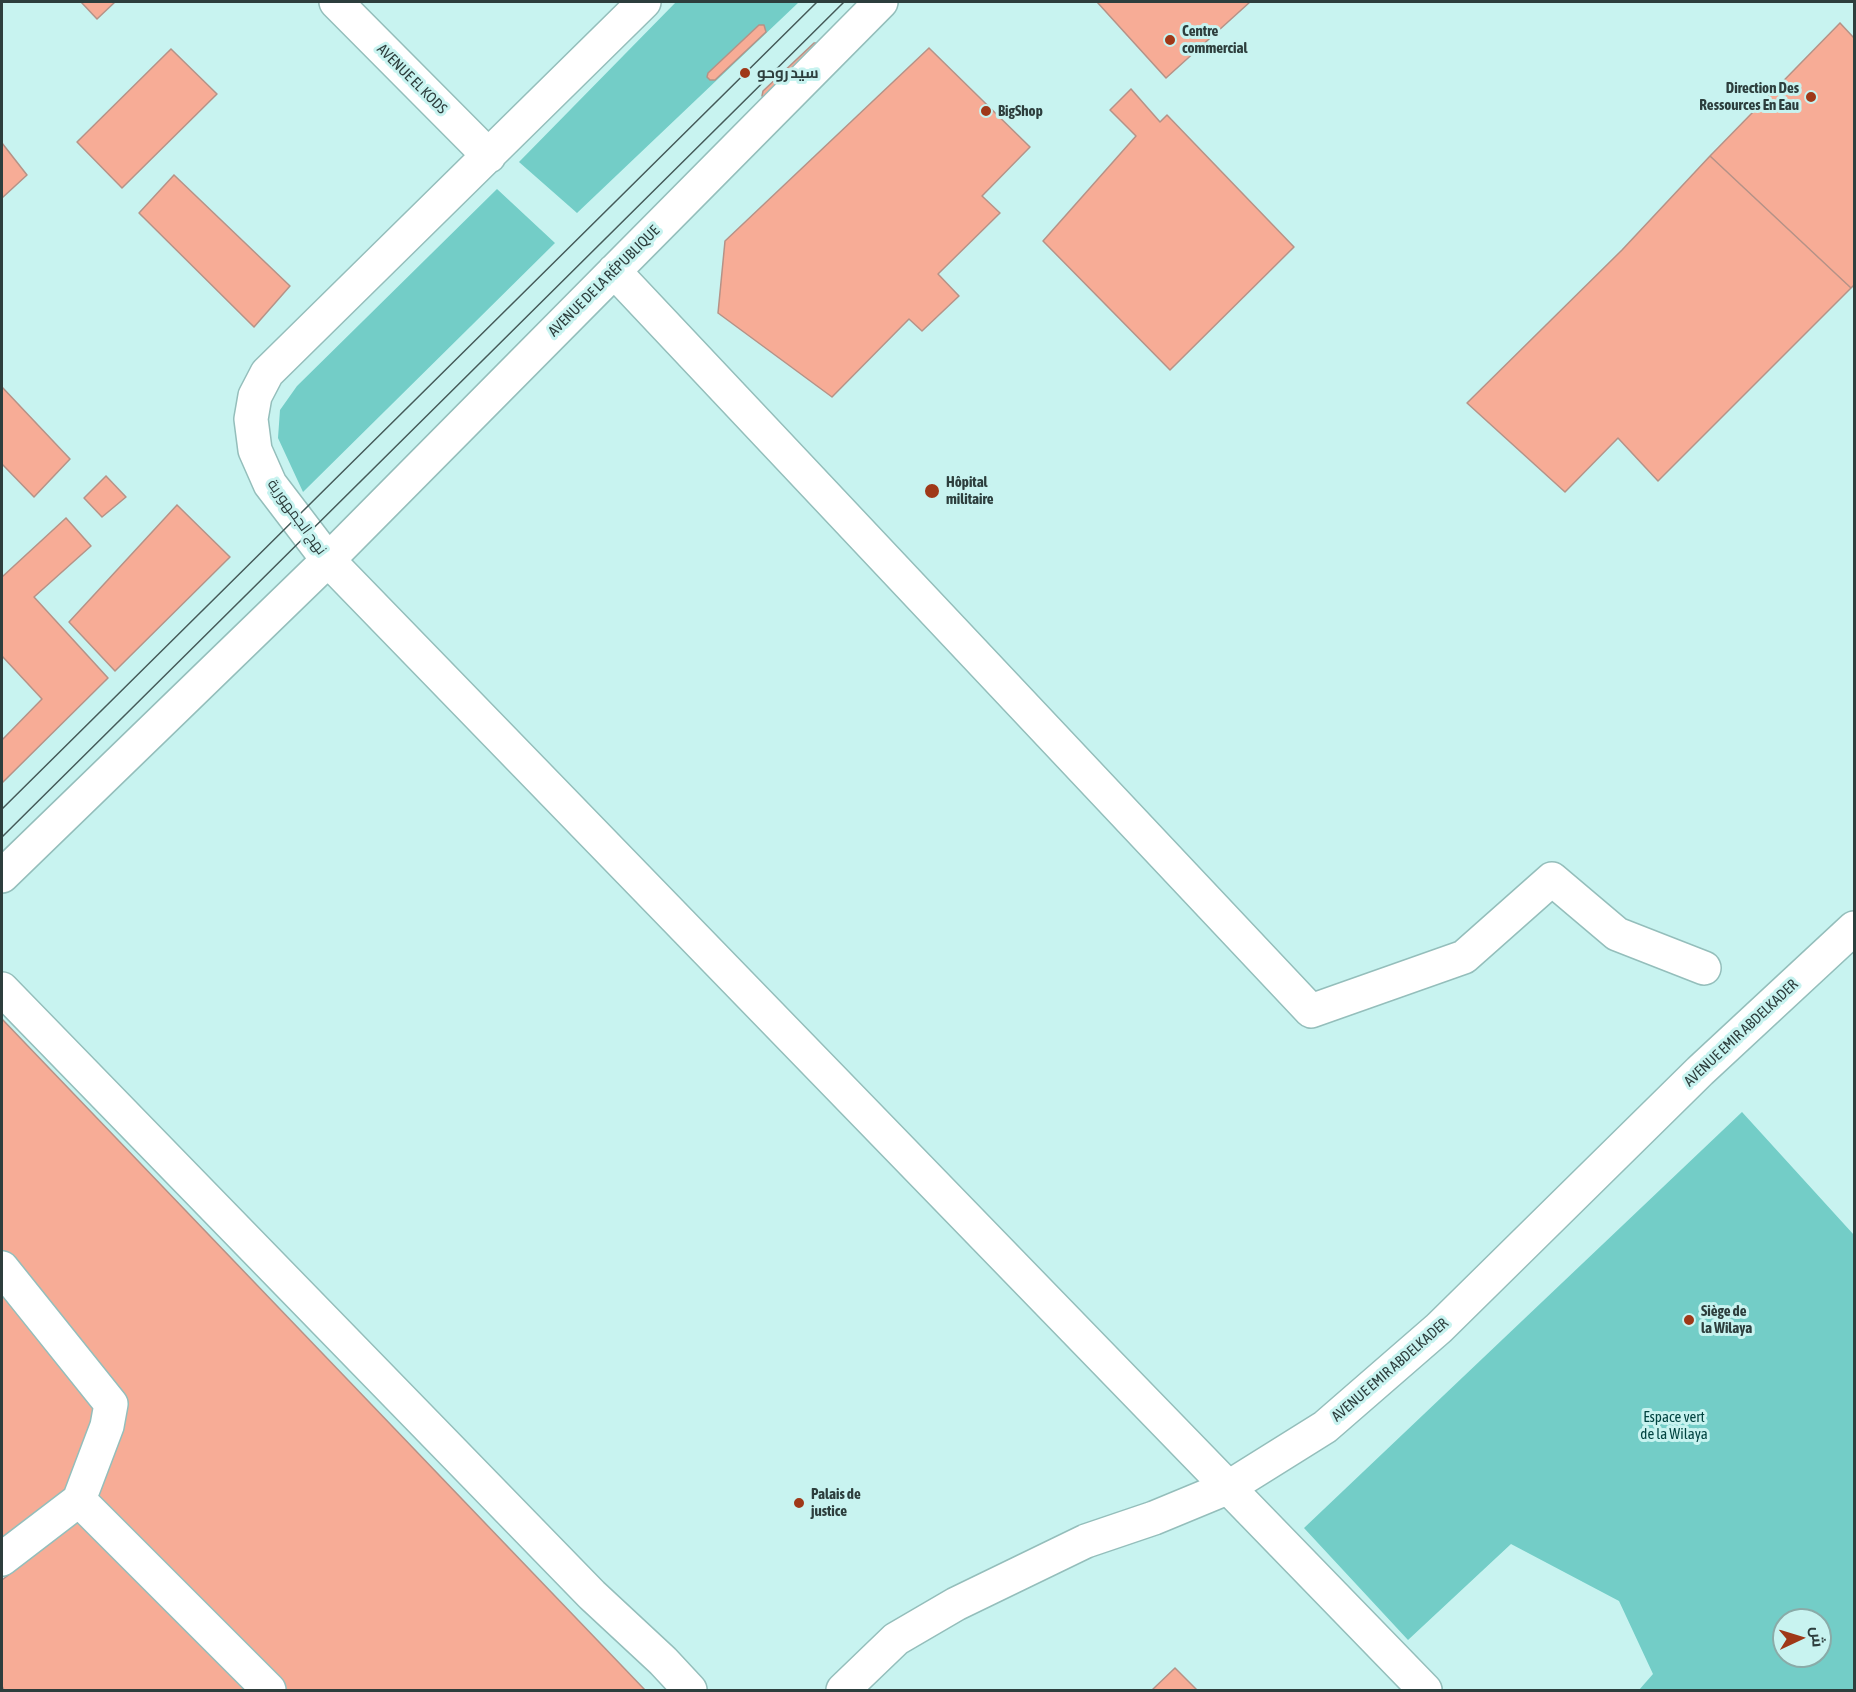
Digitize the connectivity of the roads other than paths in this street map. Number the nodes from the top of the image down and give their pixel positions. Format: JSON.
{"nodes":[{"id":1,"x":336,"y":2,"type":"edge"},
{"id":2,"x":644,"y":2,"type":"edge"},
{"id":3,"x":881,"y":2,"type":"edge"},
{"id":4,"x":489,"y":156,"type":"junction"},
{"id":5,"x":614,"y":271,"type":"junction"},
{"id":6,"x":328,"y":560,"type":"junction"},
{"id":7,"x":2,"y":876,"type":"edge"},
{"id":8,"x":1854,"y":928,"type":"edge"},
{"id":9,"x":1704,"y":968,"type":"dead end"},
{"id":10,"x":2,"y":989,"type":"edge"},
{"id":11,"x":2,"y":1268,"type":"edge"},
{"id":12,"x":1228,"y":1486,"type":"junction"},
{"id":13,"x":79,"y":1500,"type":"junction"},
{"id":14,"x":2,"y":1559,"type":"edge"},
{"id":15,"x":269,"y":1690,"type":"edge"},
{"id":16,"x":690,"y":1690,"type":"edge"},
{"id":17,"x":843,"y":1690,"type":"edge"},
{"id":18,"x":1425,"y":1690,"type":"edge"}],
"edges":[{"from":1,"to":4,"type":"street","name":"AVENUE EL KODS"},
{"from":2,"to":4,"type":"street","name":"نهج الجمهورية"},
{"from":3,"to":5,"type":"street","name":"AVENUE DE LA RÉPUBLIQUE"},
{"from":4,"to":6,"type":"street","name":"نهج الجمهورية"},
{"from":5,"to":6,"type":"street","name":"AVENUE DE LA RÉPUBLIQUE"},
{"from":5,"to":9,"type":"street"},
{"from":6,"to":7,"type":"street","name":"نهج الجمهورية"},
{"from":6,"to":12,"type":"street"},
{"from":8,"to":12,"type":"street","name":"AVENUE EMIR ABDELKADER"},
{"from":10,"to":16,"type":"street"},
{"from":11,"to":13,"type":"street"},
{"from":12,"to":17,"type":"street","name":"AVENUE EMIR ABDELKADER"},
{"from":12,"to":18,"type":"street"},
{"from":13,"to":14,"type":"street"},
{"from":13,"to":15,"type":"street"}]}
